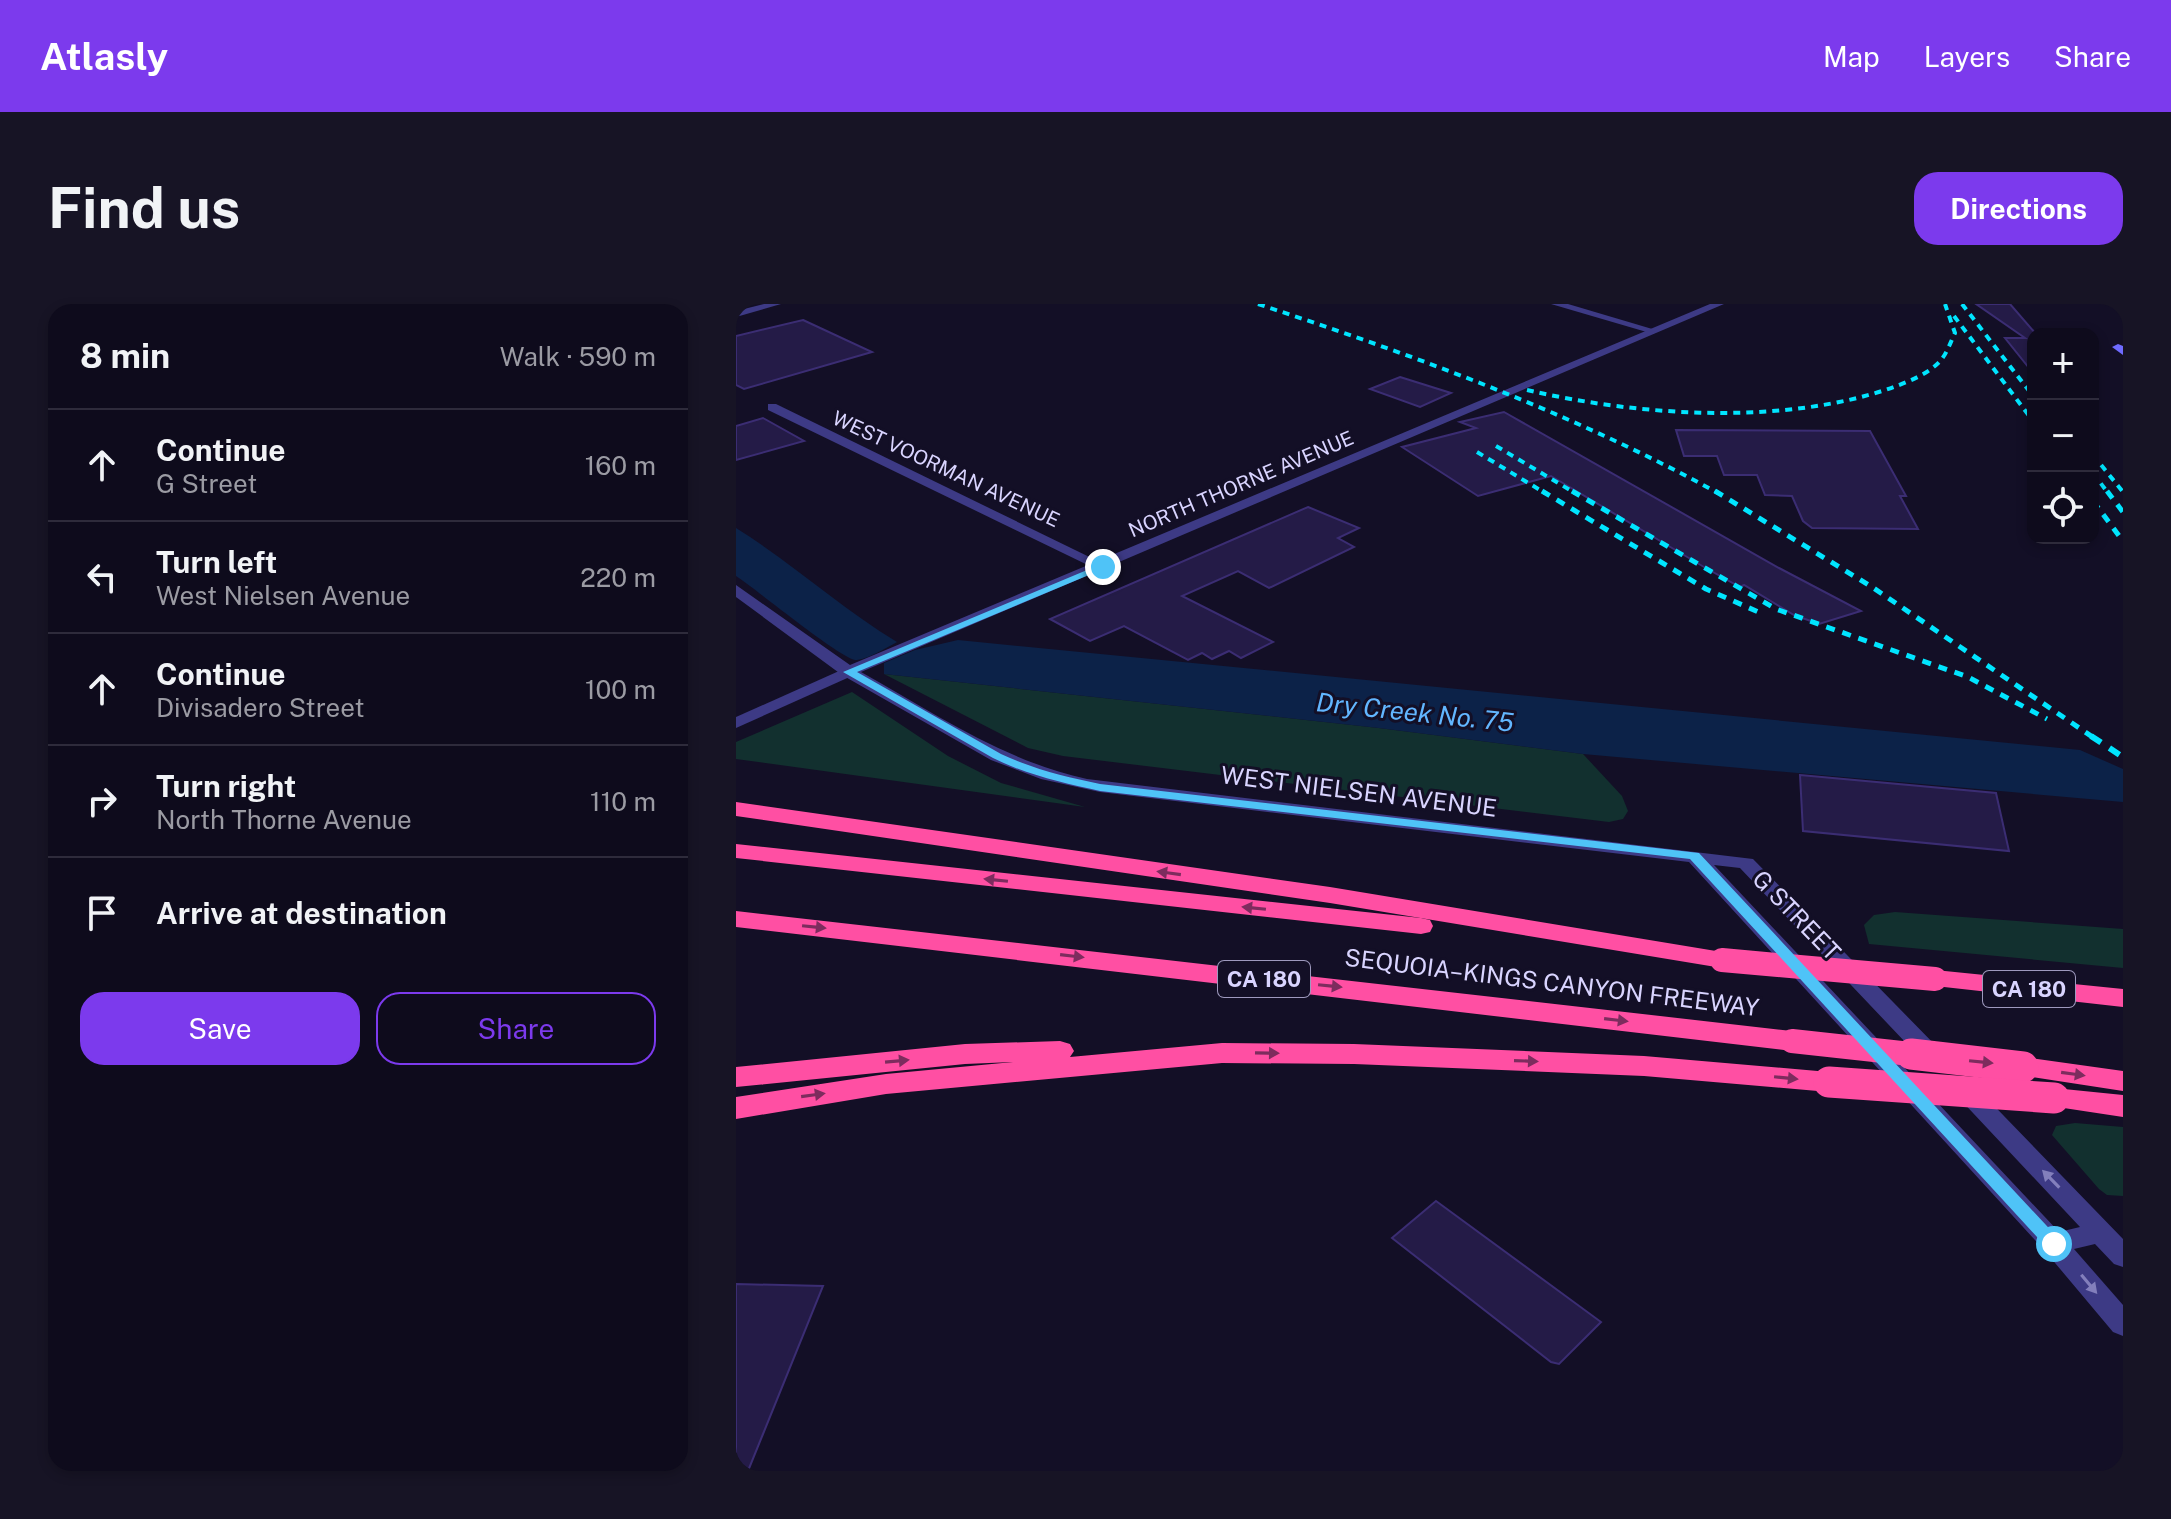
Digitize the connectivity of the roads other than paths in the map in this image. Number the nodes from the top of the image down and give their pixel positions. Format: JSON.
{"nodes":[{"id":1,"x":776,"y":304,"type":"edge"},
{"id":2,"x":1556,"y":304,"type":"edge"},
{"id":3,"x":1719,"y":304,"type":"edge"},
{"id":4,"x":736,"y":314,"type":"edge"},
{"id":5,"x":1654,"y":331,"type":"junction"},
{"id":6,"x":772,"y":407,"type":"dead end"},
{"id":7,"x":1103,"y":567,"type":"junction"},
{"id":8,"x":736,"y":590,"type":"edge"},
{"id":9,"x":855,"y":669,"type":"junction"},
{"id":10,"x":736,"y":723,"type":"edge"},
{"id":11,"x":736,"y":809,"type":"edge"},
{"id":12,"x":736,"y":817,"type":"edge"},
{"id":13,"x":1006,"y":850,"type":"junction"},
{"id":14,"x":736,"y":851,"type":"edge"},
{"id":15,"x":1694,"y":856,"type":"junction"},
{"id":16,"x":736,"y":919,"type":"edge"},
{"id":17,"x":1722,"y":960,"type":"junction"},
{"id":18,"x":2123,"y":998,"type":"edge"},
{"id":19,"x":1222,"y":1053,"type":"junction"},
{"id":20,"x":736,"y":1077,"type":"edge"},
{"id":21,"x":2123,"y":1081,"type":"edge"},
{"id":22,"x":2123,"y":1106,"type":"edge"},
{"id":23,"x":736,"y":1108,"type":"edge"},
{"id":24,"x":2102,"y":1232,"type":"junction"},
{"id":25,"x":2054,"y":1244,"type":"junction"},
{"id":26,"x":2123,"y":1256,"type":"edge"},
{"id":27,"x":2123,"y":1324,"type":"edge"}],
"edges":[{"from":1,"to":4,"type":"street"},
{"from":2,"to":5,"type":"street"},
{"from":3,"to":5,"type":"street","name":"NORTH THORNE AVENUE"},
{"from":5,"to":7,"type":"street","name":"NORTH THORNE AVENUE"},
{"from":6,"to":7,"type":"street","name":"WEST VOORMAN AVENUE"},
{"from":7,"to":9,"type":"street","name":"NORTH THORNE AVENUE"},
{"from":8,"to":9,"type":"street"},
{"from":9,"to":10,"type":"street","name":"NORTH THORNE AVENUE"},
{"from":9,"to":15,"type":"street","name":"WEST NIELSEN AVENUE"},
{"from":11,"to":13,"type":"highway"},
{"from":12,"to":13,"type":"highway"},
{"from":17,"to":13,"type":"highway","one_way":true},
{"from":17,"to":14,"type":"highway","name":"SEQUOIA–KINGS CANYON FREEWAY","number":"CA 180","one_way":true},
{"from":24,"to":15,"type":"street","name":"G STREET","one_way":true},
{"from":15,"to":25,"type":"street","name":"G STREET"},
{"from":16,"to":21,"type":"highway","name":"SEQUOIA–KINGS CANYON FREEWAY","number":"CA 180","one_way":true,"bridge":true},
{"from":17,"to":18,"type":"highway","number":"CA 180","bridge":true},
{"from":20,"to":19,"type":"highway","one_way":true},
{"from":19,"to":22,"type":"highway","one_way":true,"bridge":true},
{"from":23,"to":19,"type":"highway","one_way":true},
{"from":24,"to":25,"type":"street"},
{"from":24,"to":26,"type":"street","name":"G STREET"},
{"from":25,"to":27,"type":"street","name":"G STREET","one_way":true}]}
